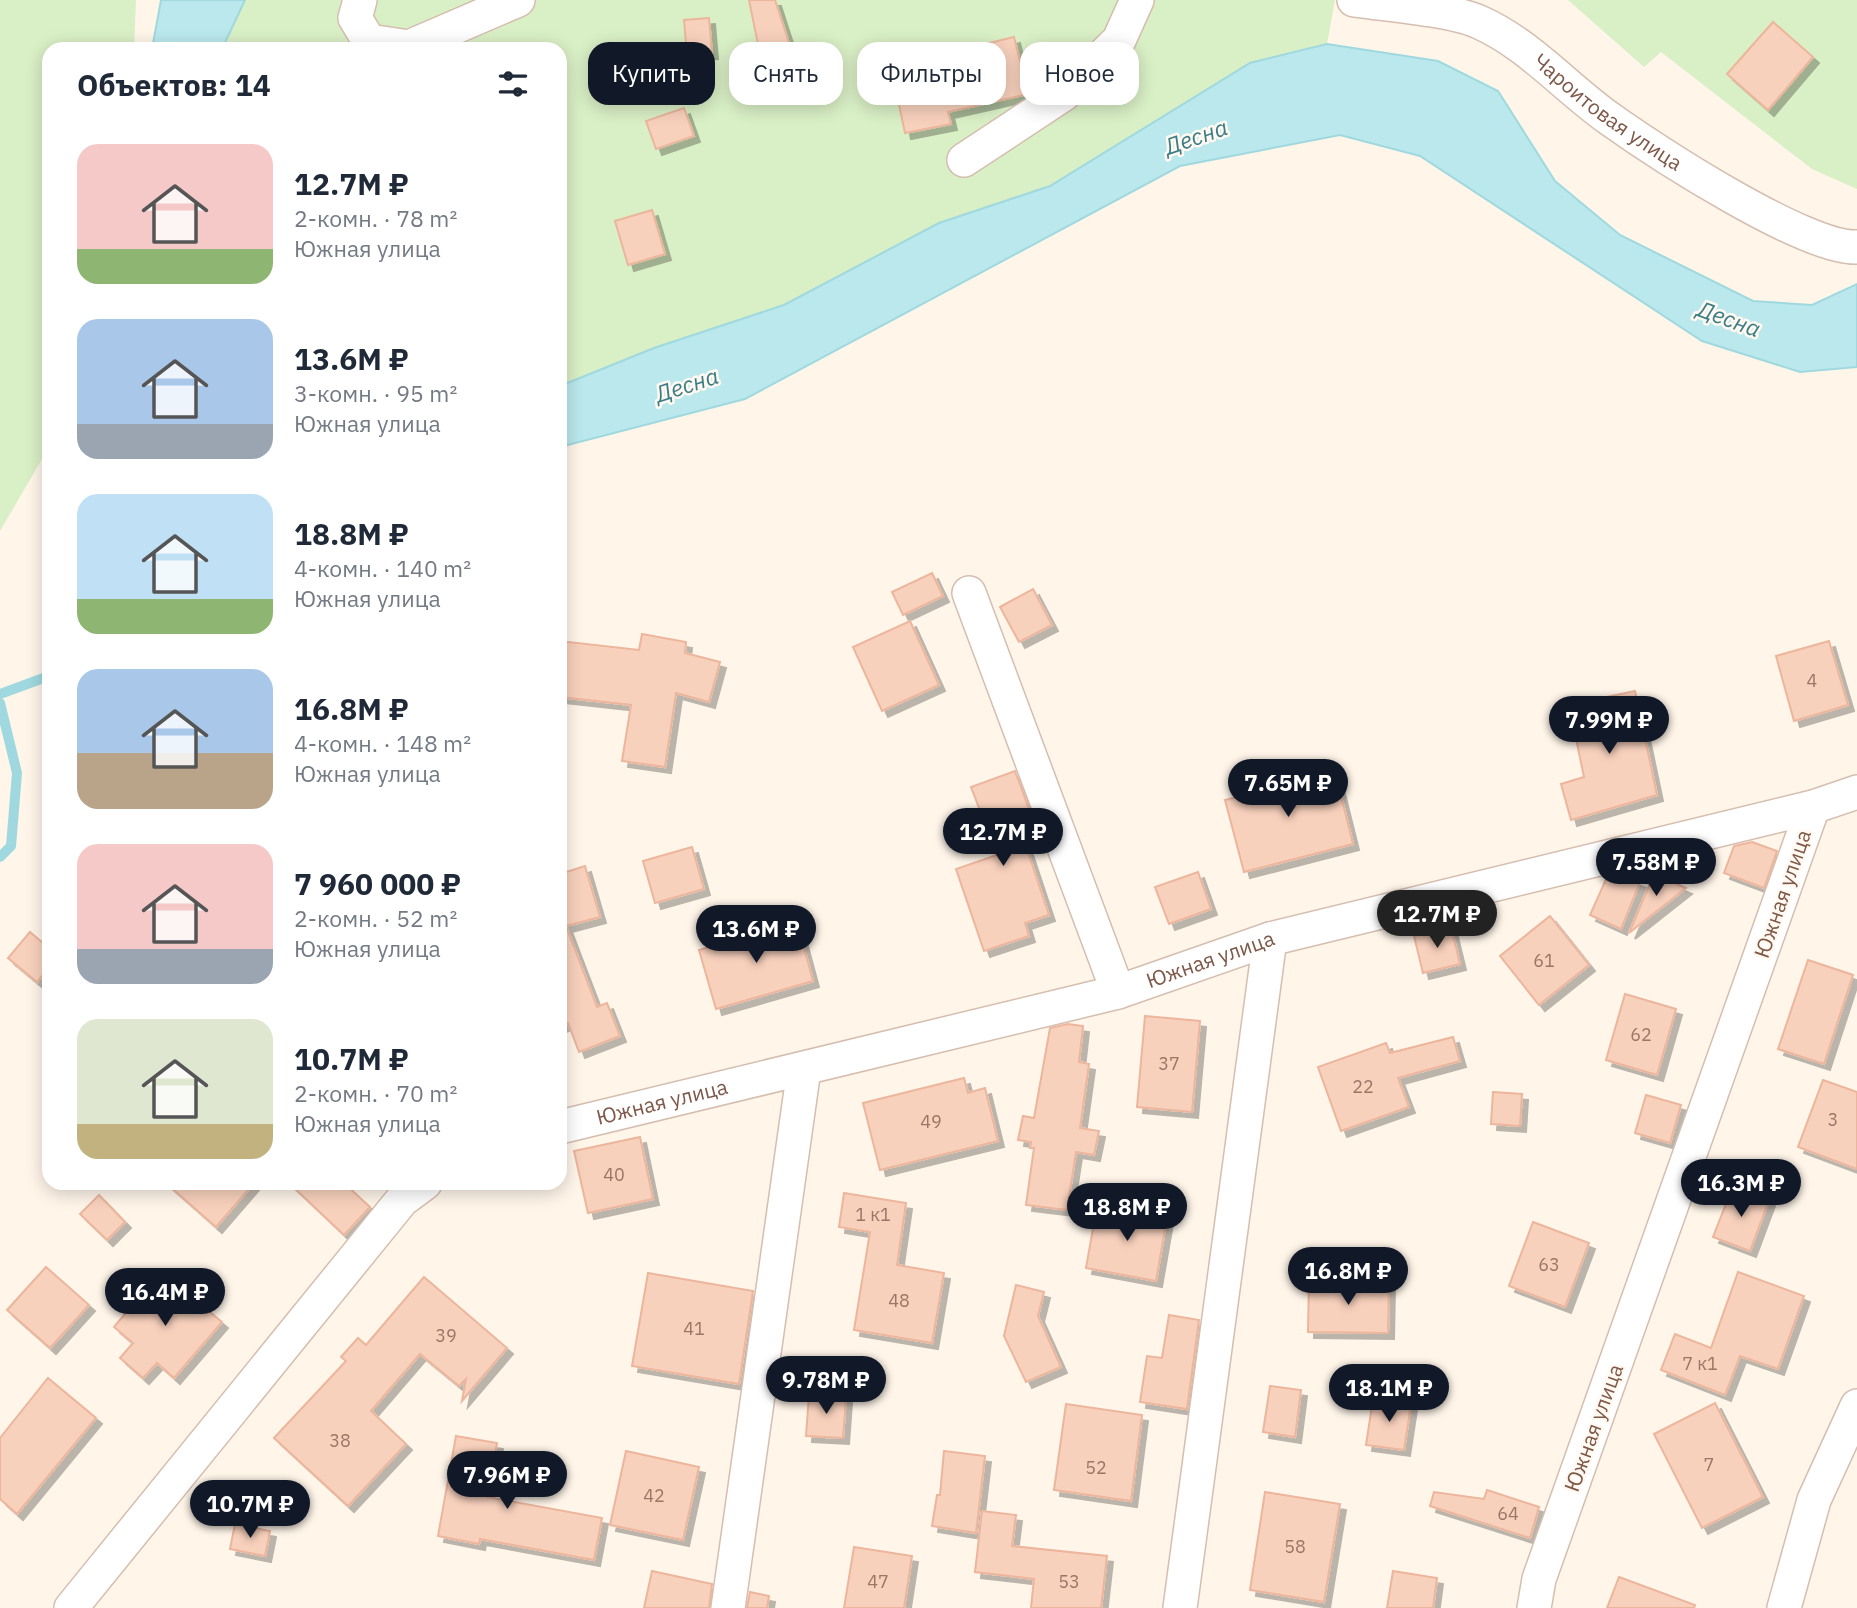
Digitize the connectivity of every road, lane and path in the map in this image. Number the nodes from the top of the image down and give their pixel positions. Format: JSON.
{"nodes":[{"id":1,"x":360,"y":0,"type":"edge"},
{"id":2,"x":517,"y":0,"type":"edge"},
{"id":3,"x":1137,"y":0,"type":"edge"},
{"id":4,"x":1353,"y":0,"type":"edge"},
{"id":5,"x":376,"y":42,"type":"edge"},
{"id":6,"x":421,"y":42,"type":"edge"},
{"id":7,"x":964,"y":160,"type":"dead end"},
{"id":8,"x":1857,"y":247,"type":"edge"},
{"id":9,"x":969,"y":593,"type":"dead end"},
{"id":10,"x":1857,"y":792,"type":"edge"},
{"id":11,"x":1813,"y":807,"type":"junction"},
{"id":12,"x":1270,"y":939,"type":"junction"},
{"id":13,"x":1118,"y":992,"type":"junction"},
{"id":14,"x":804,"y":1069,"type":"junction"},
{"id":15,"x":567,"y":1125,"type":"edge"},
{"id":16,"x":416,"y":1190,"type":"edge"},
{"id":17,"x":1857,"y":1406,"type":"edge"},
{"id":18,"x":71,"y":1608,"type":"edge"},
{"id":19,"x":728,"y":1608,"type":"edge"},
{"id":20,"x":1180,"y":1608,"type":"edge"},
{"id":21,"x":1534,"y":1608,"type":"edge"},
{"id":22,"x":1784,"y":1608,"type":"edge"}],
"edges":[{"from":1,"to":5,"type":"street"},
{"from":2,"to":6,"type":"street"},
{"from":3,"to":7,"type":"street"},
{"from":4,"to":8,"type":"street","name":"Чароитовая улица"},
{"from":9,"to":13,"type":"street"},
{"from":10,"to":11,"type":"street"},
{"from":11,"to":12,"type":"street","name":"Южная улица"},
{"from":11,"to":21,"type":"street","name":"Южная улица"},
{"from":12,"to":13,"type":"street","name":"Южная улица"},
{"from":12,"to":20,"type":"street"},
{"from":13,"to":14,"type":"street","name":"Южная улица"},
{"from":14,"to":15,"type":"street","name":"Южная улица"},
{"from":14,"to":19,"type":"street"},
{"from":16,"to":18,"type":"street"},
{"from":17,"to":22,"type":"street"}]}
